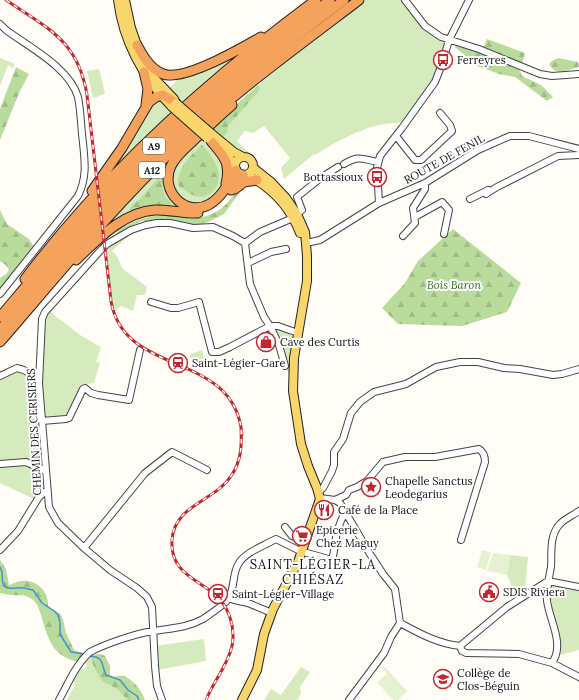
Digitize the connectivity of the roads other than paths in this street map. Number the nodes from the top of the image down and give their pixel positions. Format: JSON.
{"nodes":[{"id":1,"x":118,"y":0,"type":"edge"},
{"id":2,"x":125,"y":0,"type":"edge"},
{"id":3,"x":316,"y":0,"type":"edge"},
{"id":4,"x":330,"y":0,"type":"edge"},
{"id":5,"x":344,"y":0,"type":"edge"},
{"id":6,"x":359,"y":0,"type":"edge"},
{"id":7,"x":405,"y":0,"type":"edge"},
{"id":8,"x":469,"y":0,"type":"edge"},
{"id":9,"x":285,"y":23,"type":"junction"},
{"id":10,"x":0,"y":24,"type":"edge"},
{"id":11,"x":3,"y":29,"type":"edge"},
{"id":12,"x":450,"y":40,"type":"junction"},
{"id":13,"x":137,"y":45,"type":"junction"},
{"id":14,"x":286,"y":56,"type":"junction"},
{"id":15,"x":144,"y":72,"type":"junction"},
{"id":16,"x":579,"y":74,"type":"edge"},
{"id":17,"x":161,"y":95,"type":"junction"},
{"id":18,"x":174,"y":105,"type":"junction"},
{"id":19,"x":145,"y":108,"type":"junction"},
{"id":20,"x":440,"y":113,"type":"dead end"},
{"id":21,"x":396,"y":136,"type":"junction"},
{"id":22,"x":210,"y":137,"type":"junction"},
{"id":23,"x":579,"y":150,"type":"edge"},
{"id":24,"x":579,"y":155,"type":"edge"},
{"id":25,"x":243,"y":157,"type":"junction"},
{"id":26,"x":378,"y":162,"type":"junction"},
{"id":27,"x":344,"y":164,"type":"dead end"},
{"id":28,"x":253,"y":166,"type":"junction"},
{"id":29,"x":338,"y":167,"type":"dead end"},
{"id":30,"x":240,"y":171,"type":"junction"},
{"id":31,"x":257,"y":180,"type":"junction"},
{"id":32,"x":425,"y":183,"type":"junction"},
{"id":33,"x":497,"y":187,"type":"junction"},
{"id":34,"x":225,"y":194,"type":"junction"},
{"id":35,"x":486,"y":194,"type":"dead end"},
{"id":36,"x":470,"y":199,"type":"dead end"},
{"id":37,"x":379,"y":203,"type":"junction"},
{"id":38,"x":295,"y":216,"type":"junction"},
{"id":39,"x":415,"y":217,"type":"junction"},
{"id":40,"x":444,"y":234,"type":"dead end"},
{"id":41,"x":403,"y":236,"type":"dead end"},
{"id":42,"x":245,"y":243,"type":"junction"},
{"id":43,"x":306,"y":243,"type":"junction"},
{"id":44,"x":50,"y":246,"type":"junction"},
{"id":45,"x":286,"y":249,"type":"dead end"},
{"id":46,"x":248,"y":263,"type":"junction"},
{"id":47,"x":0,"y":294,"type":"edge"},
{"id":48,"x":36,"y":301,"type":"junction"},
{"id":49,"x":151,"y":302,"type":"dead end"},
{"id":50,"x":0,"y":312,"type":"edge"},
{"id":51,"x":0,"y":317,"type":"edge"},
{"id":52,"x":270,"y":326,"type":"junction"},
{"id":53,"x":0,"y":330,"type":"edge"},
{"id":54,"x":298,"y":333,"type":"junction"},
{"id":55,"x":0,"y":342,"type":"edge"},
{"id":56,"x":140,"y":350,"type":"dead end"},
{"id":57,"x":285,"y":366,"type":"dead end"},
{"id":58,"x":579,"y":368,"type":"edge"},
{"id":59,"x":0,"y":376,"type":"edge"},
{"id":60,"x":39,"y":383,"type":"junction"},
{"id":61,"x":42,"y":421,"type":"junction"},
{"id":62,"x":0,"y":464,"type":"edge"},
{"id":63,"x":207,"y":470,"type":"dead end"},
{"id":64,"x":46,"y":472,"type":"junction"},
{"id":65,"x":47,"y":490,"type":"junction"},
{"id":66,"x":319,"y":495,"type":"junction"},
{"id":67,"x":335,"y":500,"type":"junction"},
{"id":68,"x":345,"y":512,"type":"junction"},
{"id":69,"x":579,"y":512,"type":"edge"},
{"id":70,"x":285,"y":527,"type":"dead end"},
{"id":71,"x":461,"y":540,"type":"dead end"},
{"id":72,"x":305,"y":541,"type":"junction"},
{"id":73,"x":84,"y":548,"type":"junction"},
{"id":74,"x":0,"y":550,"type":"edge"},
{"id":75,"x":302,"y":551,"type":"junction"},
{"id":76,"x":548,"y":581,"type":"junction"},
{"id":77,"x":579,"y":587,"type":"edge"},
{"id":78,"x":229,"y":598,"type":"junction"},
{"id":79,"x":272,"y":613,"type":"junction"},
{"id":80,"x":400,"y":623,"type":"junction"},
{"id":81,"x":153,"y":631,"type":"junction"},
{"id":82,"x":460,"y":646,"type":"junction"},
{"id":83,"x":552,"y":663,"type":"junction"},
{"id":84,"x":579,"y":677,"type":"edge"},
{"id":85,"x":59,"y":700,"type":"edge"},
{"id":86,"x":162,"y":700,"type":"edge"},
{"id":87,"x":242,"y":700,"type":"edge"},
{"id":88,"x":349,"y":700,"type":"edge"}],
"edges":[{"from":1,"to":15,"type":"main road"},
{"from":2,"to":13,"type":"main road"},
{"from":3,"to":9,"type":"highway"},
{"from":4,"to":51,"type":"highway","number":"A9"},
{"from":5,"to":53,"type":"highway","number":"A9"},
{"from":6,"to":14,"type":"highway","number":"A12"},
{"from":7,"to":12,"type":"street"},
{"from":8,"to":12,"type":"street"},
{"from":9,"to":13,"type":"highway"},
{"from":9,"to":44,"type":"highway"},
{"from":10,"to":11,"type":"street"},
{"from":11,"to":47,"type":"street"},
{"from":12,"to":16,"type":"street"},
{"from":12,"to":21,"type":"street"},
{"from":13,"to":18,"type":"main road"},
{"from":14,"to":34,"type":"highway"},
{"from":14,"to":48,"type":"highway","number":"A12"},
{"from":15,"to":17,"type":"main road"},
{"from":15,"to":19,"type":"highway"},
{"from":17,"to":18,"type":"highway"},
{"from":17,"to":19,"type":"highway"},
{"from":18,"to":22,"type":"main road","bridge":true},
{"from":19,"to":44,"type":"highway"},
{"from":20,"to":21,"type":"street"},
{"from":21,"to":26,"type":"street"},
{"from":22,"to":25,"type":"main road"},
{"from":22,"to":30,"type":"main road"},
{"from":22,"to":34,"type":"highway"},
{"from":23,"to":32,"type":"street","name":"ROUTE DE FENIL"},
{"from":24,"to":33,"type":"street"},
{"from":25,"to":28,"type":"main road"},
{"from":25,"to":30,"type":"main road"},
{"from":26,"to":27,"type":"street"},
{"from":26,"to":37,"type":"street"},
{"from":28,"to":30,"type":"main road"},
{"from":28,"to":38,"type":"main road"},
{"from":29,"to":38,"type":"street"},
{"from":30,"to":31,"type":"main road"},
{"from":30,"to":34,"type":"highway"},
{"from":31,"to":34,"type":"highway"},
{"from":31,"to":38,"type":"main road"},
{"from":32,"to":37,"type":"street","name":"ROUTE DE FENIL"},
{"from":32,"to":39,"type":"street"},
{"from":33,"to":35,"type":"street"},
{"from":33,"to":36,"type":"street"},
{"from":34,"to":48,"type":"highway"},
{"from":37,"to":43,"type":"street","name":"ROUTE DE FENIL"},
{"from":38,"to":42,"type":"street"},
{"from":38,"to":43,"type":"main road"},
{"from":39,"to":40,"type":"street"},
{"from":39,"to":41,"type":"street"},
{"from":42,"to":46,"type":"street"},
{"from":42,"to":60,"type":"street","name":"CHEMIN DES CERISIERS"},
{"from":43,"to":54,"type":"main road"},
{"from":44,"to":50,"type":"highway"},
{"from":45,"to":46,"type":"street"},
{"from":46,"to":52,"type":"street"},
{"from":48,"to":55,"type":"highway","number":"A12"},
{"from":49,"to":52,"type":"street"},
{"from":52,"to":54,"type":"street"},
{"from":52,"to":57,"type":"street"},
{"from":54,"to":66,"type":"main road"},
{"from":56,"to":61,"type":"street"},
{"from":58,"to":66,"type":"street"},
{"from":59,"to":60,"type":"street"},
{"from":60,"to":61,"type":"street","name":"CHEMIN DES CERISIERS"},
{"from":61,"to":64,"type":"street","name":"CHEMIN DES CERISIERS"},
{"from":62,"to":64,"type":"street"},
{"from":63,"to":73,"type":"street"},
{"from":64,"to":65,"type":"street","name":"CHEMIN DES CERISIERS"},
{"from":65,"to":73,"type":"street","name":"CHEMIN DES CERISIERS"},
{"from":65,"to":74,"type":"street"},
{"from":66,"to":67,"type":"street"},
{"from":66,"to":72,"type":"main road"},
{"from":67,"to":68,"type":"street"},
{"from":67,"to":71,"type":"street"},
{"from":68,"to":75,"type":"street"},
{"from":68,"to":80,"type":"street"},
{"from":69,"to":76,"type":"street"},
{"from":70,"to":72,"type":"street"},
{"from":72,"to":75,"type":"main road"},
{"from":73,"to":81,"type":"street","name":"CHEMIN DES CERISIERS"},
{"from":75,"to":78,"type":"street"},
{"from":75,"to":79,"type":"main road"},
{"from":76,"to":77,"type":"street"},
{"from":76,"to":82,"type":"street"},
{"from":76,"to":83,"type":"street"},
{"from":78,"to":79,"type":"street"},
{"from":78,"to":81,"type":"street"},
{"from":79,"to":87,"type":"main road"},
{"from":80,"to":82,"type":"street"},
{"from":80,"to":88,"type":"street"},
{"from":81,"to":85,"type":"street"},
{"from":81,"to":86,"type":"street","name":"CHEMIN DES CERISIERS"},
{"from":82,"to":83,"type":"street"},
{"from":83,"to":84,"type":"street"}]}
